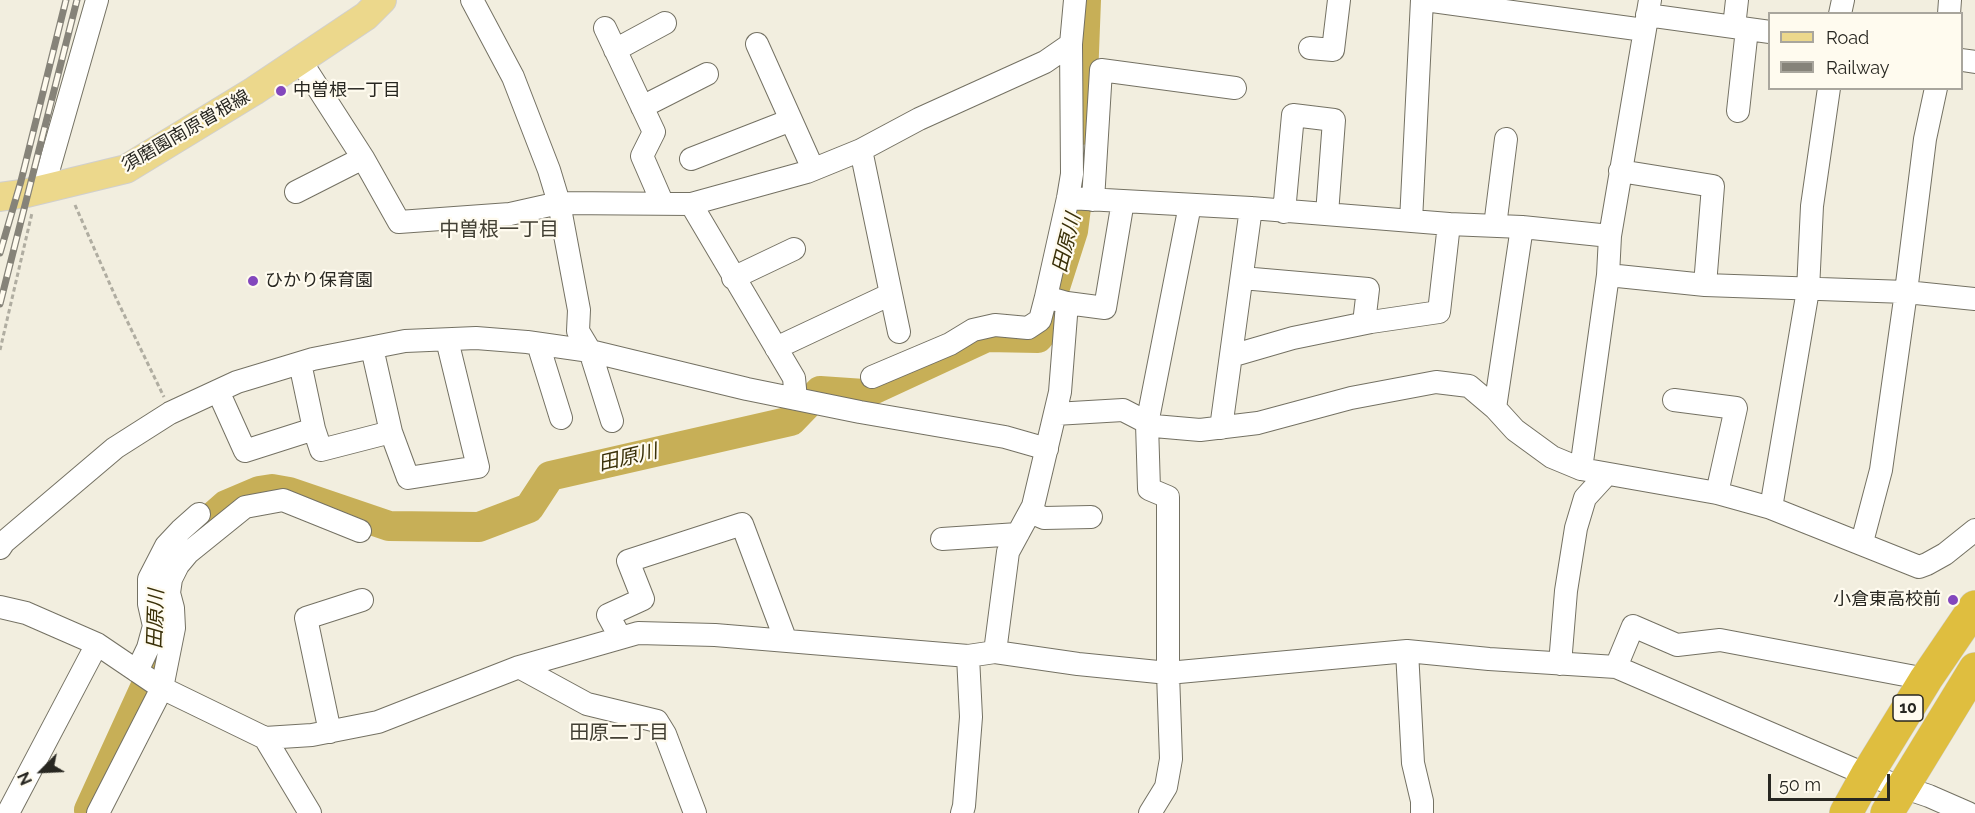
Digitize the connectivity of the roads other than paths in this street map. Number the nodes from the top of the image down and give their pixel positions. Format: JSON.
{"nodes":[{"id":1,"x":98,"y":0,"type":"edge"},
{"id":2,"x":382,"y":0,"type":"edge"},
{"id":3,"x":472,"y":0,"type":"edge"},
{"id":4,"x":1075,"y":0,"type":"edge"},
{"id":5,"x":1339,"y":0,"type":"edge"},
{"id":6,"x":1424,"y":0,"type":"edge"},
{"id":7,"x":1737,"y":0,"type":"edge"},
{"id":8,"x":1489,"y":4,"type":"edge"},
{"id":9,"x":1647,"y":15,"type":"edge"},
{"id":10,"x":665,"y":22,"type":"dead end"},
{"id":11,"x":605,"y":28,"type":"dead end"},
{"id":12,"x":1750,"y":30,"type":"edge"},
{"id":13,"x":757,"y":44,"type":"dead end"},
{"id":14,"x":1071,"y":44,"type":"junction"},
{"id":15,"x":1310,"y":48,"type":"dead end"},
{"id":16,"x":615,"y":50,"type":"junction"},
{"id":17,"x":300,"y":60,"type":"junction"},
{"id":18,"x":1101,"y":70,"type":"junction"},
{"id":19,"x":1072,"y":71,"type":"junction"},
{"id":20,"x":706,"y":74,"type":"dead end"},
{"id":21,"x":1235,"y":88,"type":"dead end"},
{"id":22,"x":1829,"y":90,"type":"edge"},
{"id":23,"x":1936,"y":90,"type":"edge"},
{"id":24,"x":642,"y":107,"type":"junction"},
{"id":25,"x":1738,"y":111,"type":"dead end"},
{"id":26,"x":791,"y":120,"type":"junction"},
{"id":27,"x":1506,"y":139,"type":"dead end"},
{"id":28,"x":861,"y":150,"type":"junction"},
{"id":29,"x":363,"y":158,"type":"junction"},
{"id":30,"x":691,"y":159,"type":"dead end"},
{"id":31,"x":813,"y":169,"type":"junction"},
{"id":32,"x":1620,"y":171,"type":"junction"},
{"id":33,"x":50,"y":187,"type":"junction"},
{"id":34,"x":296,"y":192,"type":"dead end"},
{"id":35,"x":0,"y":197,"type":"edge"},
{"id":36,"x":1068,"y":198,"type":"junction"},
{"id":37,"x":1093,"y":200,"type":"junction"},
{"id":38,"x":1123,"y":201,"type":"junction"},
{"id":39,"x":662,"y":202,"type":"junction"},
{"id":40,"x":560,"y":203,"type":"junction"},
{"id":41,"x":691,"y":204,"type":"junction"},
{"id":42,"x":1190,"y":205,"type":"junction"},
{"id":43,"x":1251,"y":208,"type":"junction"},
{"id":44,"x":1284,"y":212,"type":"junction"},
{"id":45,"x":1327,"y":214,"type":"junction"},
{"id":46,"x":1411,"y":221,"type":"junction"},
{"id":47,"x":1449,"y":224,"type":"junction"},
{"id":48,"x":1495,"y":226,"type":"junction"},
{"id":49,"x":1522,"y":227,"type":"junction"},
{"id":50,"x":1610,"y":236,"type":"junction"},
{"id":51,"x":794,"y":249,"type":"dead end"},
{"id":52,"x":1608,"y":275,"type":"junction"},
{"id":53,"x":733,"y":278,"type":"junction"},
{"id":54,"x":1242,"y":278,"type":"junction"},
{"id":55,"x":1705,"y":285,"type":"junction"},
{"id":56,"x":1808,"y":290,"type":"junction"},
{"id":57,"x":1906,"y":292,"type":"junction"},
{"id":58,"x":891,"y":294,"type":"junction"},
{"id":59,"x":1975,"y":299,"type":"edge"},
{"id":60,"x":1057,"y":300,"type":"junction"},
{"id":61,"x":1364,"y":323,"type":"junction"},
{"id":62,"x":899,"y":332,"type":"dead end"},
{"id":63,"x":447,"y":340,"type":"junction"},
{"id":64,"x":538,"y":344,"type":"junction"},
{"id":65,"x":372,"y":348,"type":"junction"},
{"id":66,"x":776,"y":348,"type":"junction"},
{"id":67,"x":590,"y":351,"type":"junction"},
{"id":68,"x":1231,"y":356,"type":"junction"},
{"id":69,"x":300,"y":363,"type":"junction"},
{"id":70,"x":872,"y":377,"type":"dead end"},
{"id":71,"x":218,"y":391,"type":"junction"},
{"id":72,"x":796,"y":399,"type":"junction"},
{"id":73,"x":1674,"y":400,"type":"dead end"},
{"id":74,"x":1495,"y":408,"type":"junction"},
{"id":75,"x":1055,"y":414,"type":"junction"},
{"id":76,"x":561,"y":418,"type":"dead end"},
{"id":77,"x":612,"y":421,"type":"dead end"},
{"id":78,"x":1147,"y":424,"type":"junction"},
{"id":79,"x":1221,"y":428,"type":"junction"},
{"id":80,"x":314,"y":429,"type":"junction"},
{"id":81,"x":391,"y":432,"type":"junction"},
{"id":82,"x":1047,"y":449,"type":"junction"},
{"id":83,"x":1581,"y":469,"type":"junction"},
{"id":84,"x":1607,"y":474,"type":"junction"},
{"id":85,"x":1717,"y":493,"type":"junction"},
{"id":86,"x":1771,"y":508,"type":"junction"},
{"id":87,"x":1030,"y":512,"type":"junction"},
{"id":88,"x":199,"y":514,"type":"dead end"},
{"id":89,"x":1091,"y":517,"type":"dead end"},
{"id":90,"x":1975,"y":530,"type":"edge"},
{"id":91,"x":360,"y":531,"type":"dead end"},
{"id":92,"x":1018,"y":534,"type":"junction"},
{"id":93,"x":942,"y":539,"type":"dead end"},
{"id":94,"x":1862,"y":542,"type":"junction"},
{"id":95,"x":0,"y":548,"type":"edge"},
{"id":96,"x":362,"y":600,"type":"dead end"},
{"id":97,"x":0,"y":607,"type":"edge"},
{"id":98,"x":1975,"y":608,"type":"edge"},
{"id":99,"x":620,"y":637,"type":"junction"},
{"id":100,"x":786,"y":641,"type":"junction"},
{"id":101,"x":97,"y":644,"type":"junction"},
{"id":102,"x":1407,"y":651,"type":"junction"},
{"id":103,"x":995,"y":652,"type":"junction"},
{"id":104,"x":968,"y":656,"type":"junction"},
{"id":105,"x":1560,"y":664,"type":"junction"},
{"id":106,"x":519,"y":667,"type":"junction"},
{"id":107,"x":1616,"y":667,"type":"junction"},
{"id":108,"x":1974,"y":670,"type":"edge"},
{"id":109,"x":137,"y":671,"type":"junction"},
{"id":110,"x":1168,"y":673,"type":"junction"},
{"id":111,"x":1926,"y":679,"type":"junction"},
{"id":112,"x":162,"y":688,"type":"junction"},
{"id":113,"x":330,"y":732,"type":"junction"},
{"id":114,"x":265,"y":738,"type":"junction"},
{"id":115,"x":1867,"y":775,"type":"junction"},
{"id":116,"x":1894,"y":800,"type":"edge"},
{"id":117,"x":1953,"y":810,"type":"edge"},
{"id":118,"x":8,"y":813,"type":"edge"},
{"id":119,"x":98,"y":813,"type":"edge"},
{"id":120,"x":310,"y":813,"type":"edge"},
{"id":121,"x":695,"y":813,"type":"edge"},
{"id":122,"x":962,"y":813,"type":"edge"},
{"id":123,"x":1150,"y":813,"type":"edge"},
{"id":124,"x":1422,"y":813,"type":"edge"},
{"id":125,"x":1846,"y":813,"type":"edge"}],
"edges":[{"from":1,"to":33,"type":"street"},
{"from":2,"to":17,"type":"main road","name":"須磨園南原曽根線"},
{"from":3,"to":40,"type":"street"},
{"from":4,"to":14,"type":"street"},
{"from":5,"to":15,"type":"street"},
{"from":6,"to":8,"type":"street"},
{"from":6,"to":46,"type":"street"},
{"from":7,"to":12,"type":"street"},
{"from":8,"to":9,"type":"street"},
{"from":9,"to":12,"type":"street"},
{"from":9,"to":32,"type":"street"},
{"from":10,"to":16,"type":"street"},
{"from":11,"to":16,"type":"street"},
{"from":12,"to":25,"type":"street"},
{"from":13,"to":26,"type":"street"},
{"from":14,"to":19,"type":"street"},
{"from":14,"to":28,"type":"street"},
{"from":16,"to":24,"type":"street"},
{"from":17,"to":29,"type":"street"},
{"from":17,"to":33,"type":"main road","name":"須磨園南原曽根線"},
{"from":18,"to":19,"type":"street"},
{"from":18,"to":21,"type":"street"},
{"from":18,"to":37,"type":"street"},
{"from":19,"to":36,"type":"street"},
{"from":20,"to":24,"type":"street"},
{"from":22,"to":56,"type":"street"},
{"from":23,"to":57,"type":"street"},
{"from":24,"to":39,"type":"street"},
{"from":26,"to":30,"type":"street"},
{"from":26,"to":31,"type":"street"},
{"from":27,"to":48,"type":"street"},
{"from":28,"to":31,"type":"street"},
{"from":28,"to":58,"type":"street"},
{"from":29,"to":34,"type":"street"},
{"from":29,"to":40,"type":"street"},
{"from":31,"to":41,"type":"street"},
{"from":32,"to":50,"type":"street"},
{"from":32,"to":55,"type":"street"},
{"from":33,"to":35,"type":"main road","name":"須磨園南原曽根線"},
{"from":36,"to":37,"type":"street"},
{"from":36,"to":60,"type":"street"},
{"from":37,"to":38,"type":"street"},
{"from":38,"to":42,"type":"street"},
{"from":38,"to":60,"type":"street"},
{"from":39,"to":40,"type":"street"},
{"from":39,"to":41,"type":"street"},
{"from":40,"to":67,"type":"street"},
{"from":41,"to":53,"type":"street"},
{"from":42,"to":43,"type":"street"},
{"from":42,"to":78,"type":"street"},
{"from":43,"to":44,"type":"street"},
{"from":43,"to":54,"type":"street"},
{"from":44,"to":45,"type":"street"},
{"from":44,"to":45,"type":"street"},
{"from":45,"to":46,"type":"street"},
{"from":46,"to":47,"type":"street"},
{"from":47,"to":48,"type":"street"},
{"from":47,"to":61,"type":"street"},
{"from":48,"to":49,"type":"street"},
{"from":49,"to":50,"type":"street"},
{"from":49,"to":74,"type":"street"},
{"from":50,"to":52,"type":"street"},
{"from":51,"to":53,"type":"street"},
{"from":52,"to":55,"type":"street"},
{"from":52,"to":83,"type":"street"},
{"from":53,"to":66,"type":"street"},
{"from":54,"to":61,"type":"street"},
{"from":54,"to":68,"type":"street"},
{"from":55,"to":56,"type":"street"},
{"from":56,"to":57,"type":"street"},
{"from":56,"to":86,"type":"street"},
{"from":57,"to":59,"type":"street"},
{"from":57,"to":94,"type":"street"},
{"from":58,"to":62,"type":"street"},
{"from":58,"to":66,"type":"street"},
{"from":60,"to":70,"type":"street"},
{"from":60,"to":75,"type":"street"},
{"from":61,"to":68,"type":"street"},
{"from":63,"to":64,"type":"street"},
{"from":63,"to":65,"type":"street"},
{"from":63,"to":81,"type":"street"},
{"from":64,"to":67,"type":"street"},
{"from":64,"to":76,"type":"street"},
{"from":65,"to":69,"type":"street"},
{"from":65,"to":81,"type":"street"},
{"from":66,"to":72,"type":"street"},
{"from":67,"to":72,"type":"street"},
{"from":67,"to":77,"type":"street"},
{"from":68,"to":79,"type":"street"},
{"from":69,"to":71,"type":"street"},
{"from":69,"to":80,"type":"street"},
{"from":71,"to":80,"type":"street"},
{"from":71,"to":95,"type":"street"},
{"from":72,"to":82,"type":"street"},
{"from":73,"to":85,"type":"street"},
{"from":74,"to":79,"type":"street"},
{"from":74,"to":83,"type":"street"},
{"from":75,"to":78,"type":"street"},
{"from":75,"to":82,"type":"street"},
{"from":78,"to":79,"type":"street"},
{"from":78,"to":110,"type":"street"},
{"from":80,"to":81,"type":"street"},
{"from":82,"to":87,"type":"street"},
{"from":83,"to":84,"type":"street"},
{"from":84,"to":85,"type":"street"},
{"from":84,"to":105,"type":"street"},
{"from":85,"to":86,"type":"street"},
{"from":86,"to":94,"type":"street"},
{"from":87,"to":89,"type":"street"},
{"from":87,"to":92,"type":"street"},
{"from":88,"to":109,"type":"street"},
{"from":90,"to":94,"type":"street"},
{"from":91,"to":112,"type":"street"},
{"from":92,"to":93,"type":"street"},
{"from":92,"to":103,"type":"street"},
{"from":96,"to":113,"type":"street"},
{"from":97,"to":101,"type":"street"},
{"from":98,"to":111,"type":"highway","number":"10"},
{"from":99,"to":100,"type":"street"},
{"from":99,"to":100,"type":"street"},
{"from":99,"to":106,"type":"street"},
{"from":100,"to":104,"type":"street"},
{"from":101,"to":109,"type":"street"},
{"from":101,"to":118,"type":"street"},
{"from":102,"to":105,"type":"street"},
{"from":102,"to":110,"type":"street"},
{"from":102,"to":124,"type":"street"},
{"from":103,"to":104,"type":"street"},
{"from":103,"to":110,"type":"street"},
{"from":104,"to":122,"type":"street"},
{"from":105,"to":107,"type":"street"},
{"from":106,"to":113,"type":"street"},
{"from":106,"to":121,"type":"street"},
{"from":107,"to":111,"type":"street"},
{"from":107,"to":115,"type":"street"},
{"from":108,"to":116,"type":"highway","number":"10"},
{"from":109,"to":112,"type":"street"},
{"from":110,"to":123,"type":"street"},
{"from":111,"to":115,"type":"highway","number":"10"},
{"from":112,"to":114,"type":"street"},
{"from":112,"to":119,"type":"street"},
{"from":113,"to":114,"type":"street"},
{"from":114,"to":120,"type":"street"},
{"from":115,"to":116,"type":"street"},
{"from":115,"to":125,"type":"highway","number":"10"},
{"from":116,"to":117,"type":"street"}]}
